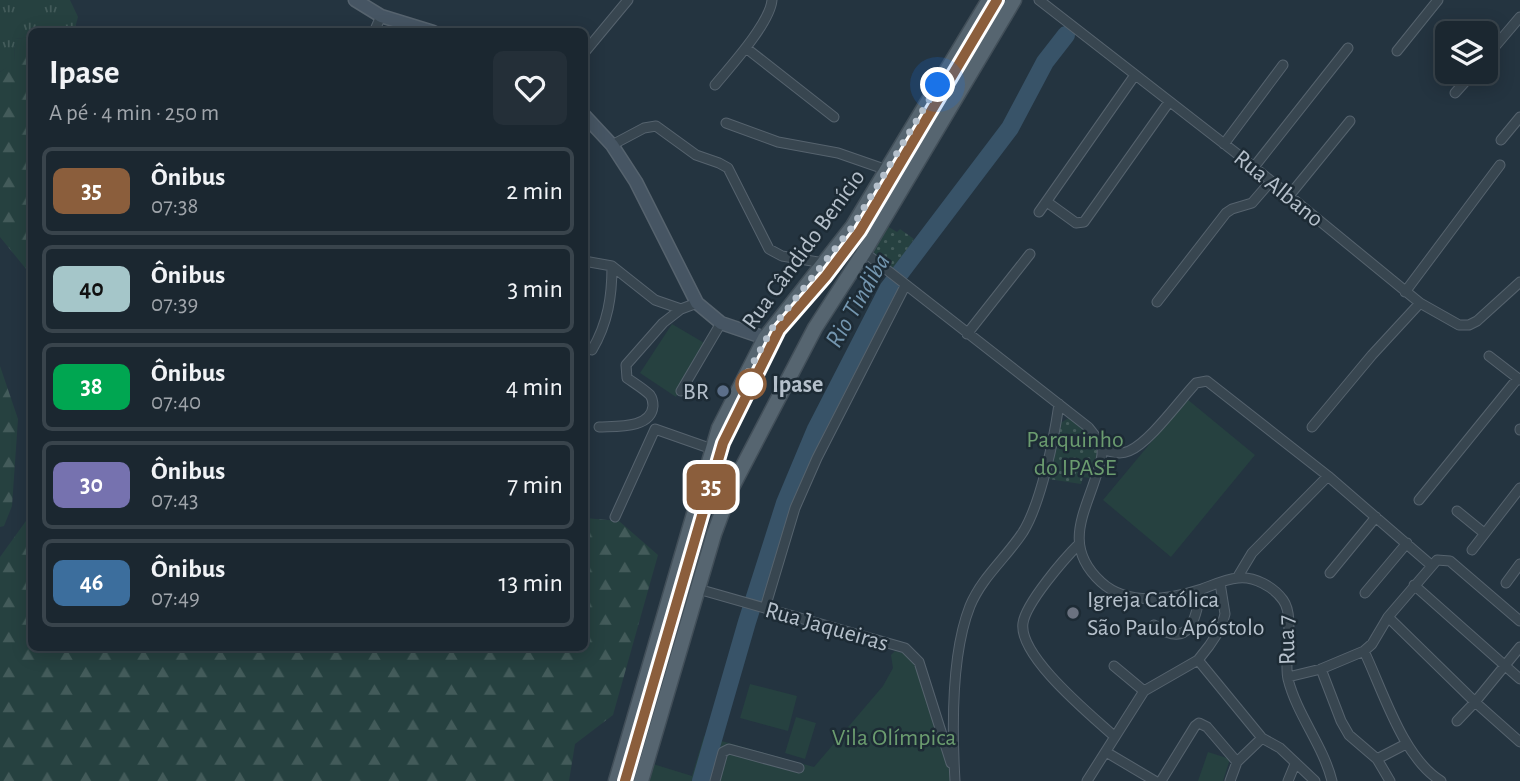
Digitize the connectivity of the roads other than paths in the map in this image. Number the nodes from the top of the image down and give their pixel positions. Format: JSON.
{"nodes":[{"id":1,"x":355,"y":0,"type":"edge"},
{"id":2,"x":628,"y":0,"type":"edge"},
{"id":3,"x":772,"y":0,"type":"edge"},
{"id":4,"x":989,"y":0,"type":"edge"},
{"id":5,"x":1014,"y":0,"type":"edge"},
{"id":6,"x":1039,"y":0,"type":"edge"},
{"id":7,"x":1438,"y":0,"type":"edge"},
{"id":8,"x":381,"y":16,"type":"junction"},
{"id":9,"x":1520,"y":17,"type":"edge"},
{"id":10,"x":376,"y":28,"type":"edge"},
{"id":11,"x":420,"y":28,"type":"edge"},
{"id":12,"x":1498,"y":43,"type":"edge"},
{"id":13,"x":746,"y":48,"type":"junction"},
{"id":14,"x":1348,"y":48,"type":"dead end"},
{"id":15,"x":588,"y":49,"type":"edge"},
{"id":16,"x":1396,"y":51,"type":"dead end"},
{"id":17,"x":1283,"y":65,"type":"dead end"},
{"id":18,"x":1135,"y":75,"type":"junction"},
{"id":19,"x":1463,"y":84,"type":"edge"},
{"id":20,"x":715,"y":85,"type":"dead end"},
{"id":21,"x":1455,"y":93,"type":"dead end"},
{"id":22,"x":1170,"y":102,"type":"junction"},
{"id":23,"x":834,"y":117,"type":"dead end"},
{"id":24,"x":1520,"y":117,"type":"edge"},
{"id":25,"x":588,"y":119,"type":"edge"},
{"id":26,"x":1350,"y":121,"type":"dead end"},
{"id":27,"x":726,"y":123,"type":"dead end"},
{"id":28,"x":1501,"y":140,"type":"dead end"},
{"id":29,"x":1224,"y":144,"type":"junction"},
{"id":30,"x":612,"y":145,"type":"junction"},
{"id":31,"x":1500,"y":165,"type":"dead end"},
{"id":32,"x":1254,"y":167,"type":"junction"},
{"id":33,"x":887,"y":170,"type":"junction"},
{"id":34,"x":1270,"y":181,"type":"junction"},
{"id":35,"x":1289,"y":196,"type":"junction"},
{"id":36,"x":1047,"y":202,"type":"junction"},
{"id":37,"x":1039,"y":212,"type":"dead end"},
{"id":38,"x":838,"y":246,"type":"junction"},
{"id":39,"x":864,"y":253,"type":"junction"},
{"id":40,"x":1031,"y":254,"type":"dead end"},
{"id":41,"x":588,"y":262,"type":"edge"},
{"id":42,"x":824,"y":263,"type":"junction"},
{"id":43,"x":612,"y":265,"type":"junction"},
{"id":44,"x":898,"y":281,"type":"junction"},
{"id":45,"x":1520,"y":282,"type":"edge"},
{"id":46,"x":1405,"y":292,"type":"junction"},
{"id":47,"x":1157,"y":302,"type":"dead end"},
{"id":48,"x":697,"y":303,"type":"junction"},
{"id":49,"x":1420,"y":303,"type":"junction"},
{"id":50,"x":681,"y":309,"type":"junction"},
{"id":51,"x":721,"y":323,"type":"junction"},
{"id":52,"x":967,"y":334,"type":"junction"},
{"id":53,"x":765,"y":338,"type":"junction"},
{"id":54,"x":592,"y":350,"type":"dead end"},
{"id":55,"x":1489,"y":356,"type":"dead end"},
{"id":56,"x":1519,"y":379,"type":"edge"},
{"id":57,"x":681,"y":391,"type":"dead end"},
{"id":58,"x":1059,"y":404,"type":"junction"},
{"id":59,"x":599,"y":427,"type":"dead end"},
{"id":60,"x":1312,"y":427,"type":"dead end"},
{"id":61,"x":712,"y":449,"type":"junction"},
{"id":62,"x":1102,"y":449,"type":"junction"},
{"id":63,"x":1328,"y":476,"type":"junction"},
{"id":64,"x":1520,"y":488,"type":"edge"},
{"id":65,"x":1419,"y":500,"type":"dead end"},
{"id":66,"x":1457,"y":511,"type":"dead end"},
{"id":67,"x":1376,"y":516,"type":"junction"},
{"id":68,"x":615,"y":517,"type":"dead end"},
{"id":69,"x":1484,"y":533,"type":"junction"},
{"id":70,"x":1407,"y":543,"type":"junction"},
{"id":71,"x":1079,"y":544,"type":"junction"},
{"id":72,"x":1472,"y":550,"type":"dead end"},
{"id":73,"x":1434,"y":562,"type":"junction"},
{"id":74,"x":1520,"y":564,"type":"edge"},
{"id":75,"x":1330,"y":573,"type":"dead end"},
{"id":76,"x":1237,"y":578,"type":"junction"},
{"id":77,"x":1220,"y":583,"type":"junction"},
{"id":78,"x":1506,"y":583,"type":"dead end"},
{"id":79,"x":1414,"y":585,"type":"junction"},
{"id":80,"x":698,"y":589,"type":"junction"},
{"id":81,"x":1200,"y":590,"type":"junction"},
{"id":82,"x":1365,"y":593,"type":"dead end"},
{"id":83,"x":757,"y":606,"type":"junction"},
{"id":84,"x":1388,"y":617,"type":"junction"},
{"id":85,"x":1520,"y":621,"type":"edge"},
{"id":86,"x":1154,"y":625,"type":"dead end"},
{"id":87,"x":1520,"y":647,"type":"edge"},
{"id":88,"x":1364,"y":651,"type":"junction"},
{"id":89,"x":1198,"y":660,"type":"junction"},
{"id":90,"x":1114,"y":666,"type":"dead end"},
{"id":91,"x":1505,"y":666,"type":"junction"},
{"id":92,"x":1321,"y":669,"type":"junction"},
{"id":93,"x":1288,"y":677,"type":"junction"},
{"id":94,"x":1520,"y":679,"type":"edge"},
{"id":95,"x":1144,"y":691,"type":"junction"},
{"id":96,"x":1475,"y":702,"type":"junction"},
{"id":97,"x":1457,"y":721,"type":"dead end"},
{"id":98,"x":1115,"y":737,"type":"junction"},
{"id":99,"x":1262,"y":738,"type":"junction"},
{"id":100,"x":1520,"y":742,"type":"edge"},
{"id":101,"x":1406,"y":744,"type":"junction"},
{"id":102,"x":1106,"y":752,"type":"junction"},
{"id":103,"x":1377,"y":759,"type":"junction"},
{"id":104,"x":1237,"y":762,"type":"junction"},
{"id":105,"x":1295,"y":764,"type":"junction"},
{"id":106,"x":799,"y":768,"type":"dead end"},
{"id":107,"x":954,"y":777,"type":"edge"},
{"id":108,"x":617,"y":781,"type":"edge"},
{"id":109,"x":641,"y":781,"type":"edge"},
{"id":110,"x":715,"y":781,"type":"edge"},
{"id":111,"x":1087,"y":781,"type":"edge"},
{"id":112,"x":1155,"y":781,"type":"edge"},
{"id":113,"x":1161,"y":781,"type":"edge"},
{"id":114,"x":1230,"y":781,"type":"edge"},
{"id":115,"x":1288,"y":781,"type":"edge"},
{"id":116,"x":1315,"y":781,"type":"edge"},
{"id":117,"x":1332,"y":781,"type":"edge"},
{"id":118,"x":1390,"y":781,"type":"edge"},
{"id":119,"x":1441,"y":781,"type":"edge"}],
"edges":[{"from":1,"to":8,"type":"street"},
{"from":2,"to":15,"type":"street"},
{"from":3,"to":13,"type":"street"},
{"from":4,"to":33,"type":"main road","name":"Rua Cândido Benício"},
{"from":5,"to":39,"type":"main road","name":"Rua Cândido Benício"},
{"from":6,"to":18,"type":"street","name":"Rua Albano"},
{"from":7,"to":16,"type":"street"},
{"from":8,"to":10,"type":"street"},
{"from":8,"to":11,"type":"street"},
{"from":9,"to":12,"type":"street"},
{"from":13,"to":20,"type":"street"},
{"from":13,"to":23,"type":"street"},
{"from":14,"to":32,"type":"street"},
{"from":17,"to":29,"type":"street"},
{"from":18,"to":22,"type":"street","name":"Rua Albano"},
{"from":18,"to":36,"type":"street"},
{"from":19,"to":21,"type":"street"},
{"from":22,"to":29,"type":"street","name":"Rua Albano"},
{"from":22,"to":36,"type":"street"},
{"from":24,"to":28,"type":"street"},
{"from":25,"to":30,"type":"street"},
{"from":26,"to":35,"type":"street"},
{"from":27,"to":33,"type":"street"},
{"from":29,"to":32,"type":"street","name":"Rua Albano"},
{"from":30,"to":42,"type":"street"},
{"from":30,"to":48,"type":"street"},
{"from":31,"to":46,"type":"street"},
{"from":32,"to":34,"type":"street","name":"Rua Albano"},
{"from":33,"to":38,"type":"main road","name":"Rua Cândido Benício"},
{"from":34,"to":35,"type":"street","name":"Rua Albano"},
{"from":34,"to":47,"type":"street"},
{"from":35,"to":46,"type":"street","name":"Rua Albano"},
{"from":36,"to":37,"type":"street"},
{"from":38,"to":39,"type":"street"},
{"from":38,"to":42,"type":"main road","name":"Rua Cândido Benício"},
{"from":39,"to":44,"type":"street"},
{"from":39,"to":80,"type":"main road","name":"Rua Cândido Benício"},
{"from":40,"to":52,"type":"street"},
{"from":41,"to":43,"type":"street"},
{"from":42,"to":53,"type":"main road","name":"Rua Cândido Benício"},
{"from":43,"to":50,"type":"street"},
{"from":43,"to":54,"type":"street"},
{"from":44,"to":52,"type":"street"},
{"from":44,"to":83,"type":"street"},
{"from":45,"to":49,"type":"street","name":"Rua Albano"},
{"from":46,"to":49,"type":"street","name":"Rua Albano"},
{"from":48,"to":50,"type":"street"},
{"from":48,"to":51,"type":"street"},
{"from":49,"to":60,"type":"street"},
{"from":50,"to":59,"type":"street"},
{"from":51,"to":53,"type":"street"},
{"from":51,"to":57,"type":"street"},
{"from":52,"to":58,"type":"street"},
{"from":53,"to":61,"type":"main road","name":"Rua Cândido Benício"},
{"from":55,"to":56,"type":"street"},
{"from":56,"to":65,"type":"street"},
{"from":58,"to":62,"type":"street"},
{"from":58,"to":107,"type":"street"},
{"from":61,"to":68,"type":"street"},
{"from":61,"to":108,"type":"main road","name":"Rua Cândido Benício"},
{"from":62,"to":63,"type":"street"},
{"from":62,"to":71,"type":"street"},
{"from":63,"to":67,"type":"street"},
{"from":63,"to":76,"type":"street"},
{"from":64,"to":69,"type":"street"},
{"from":66,"to":69,"type":"street"},
{"from":67,"to":70,"type":"street"},
{"from":67,"to":75,"type":"street"},
{"from":69,"to":72,"type":"street"},
{"from":70,"to":73,"type":"street"},
{"from":70,"to":82,"type":"street"},
{"from":71,"to":81,"type":"street"},
{"from":71,"to":98,"type":"street"},
{"from":73,"to":79,"type":"street"},
{"from":73,"to":85,"type":"street"},
{"from":74,"to":78,"type":"street"},
{"from":76,"to":77,"type":"street"},
{"from":76,"to":93,"type":"street","name":"Rua 7"},
{"from":77,"to":81,"type":"street"},
{"from":77,"to":89,"type":"street"},
{"from":79,"to":84,"type":"street"},
{"from":79,"to":91,"type":"street"},
{"from":80,"to":83,"type":"street","name":"Rua Jaqueiras"},
{"from":80,"to":109,"type":"main road","name":"Rua Cândido Benício"},
{"from":81,"to":86,"type":"street"},
{"from":83,"to":107,"type":"street","name":"Rua Jaqueiras"},
{"from":84,"to":88,"type":"street"},
{"from":84,"to":96,"type":"street"},
{"from":87,"to":91,"type":"street"},
{"from":88,"to":92,"type":"street"},
{"from":88,"to":101,"type":"street"},
{"from":89,"to":95,"type":"street"},
{"from":89,"to":99,"type":"street"},
{"from":90,"to":95,"type":"street"},
{"from":91,"to":94,"type":"street"},
{"from":91,"to":96,"type":"street"},
{"from":92,"to":93,"type":"street"},
{"from":92,"to":103,"type":"street"},
{"from":93,"to":117,"type":"street","name":"Rua 7"},
{"from":95,"to":98,"type":"street"},
{"from":96,"to":97,"type":"street"},
{"from":96,"to":100,"type":"street"},
{"from":98,"to":102,"type":"street"},
{"from":99,"to":104,"type":"street"},
{"from":99,"to":105,"type":"street"},
{"from":101,"to":103,"type":"street"},
{"from":101,"to":119,"type":"street"},
{"from":102,"to":111,"type":"street"},
{"from":102,"to":112,"type":"street"},
{"from":103,"to":118,"type":"street"},
{"from":104,"to":113,"type":"street"},
{"from":104,"to":114,"type":"street"},
{"from":105,"to":115,"type":"street"},
{"from":105,"to":116,"type":"street"},
{"from":106,"to":110,"type":"street"}]}
